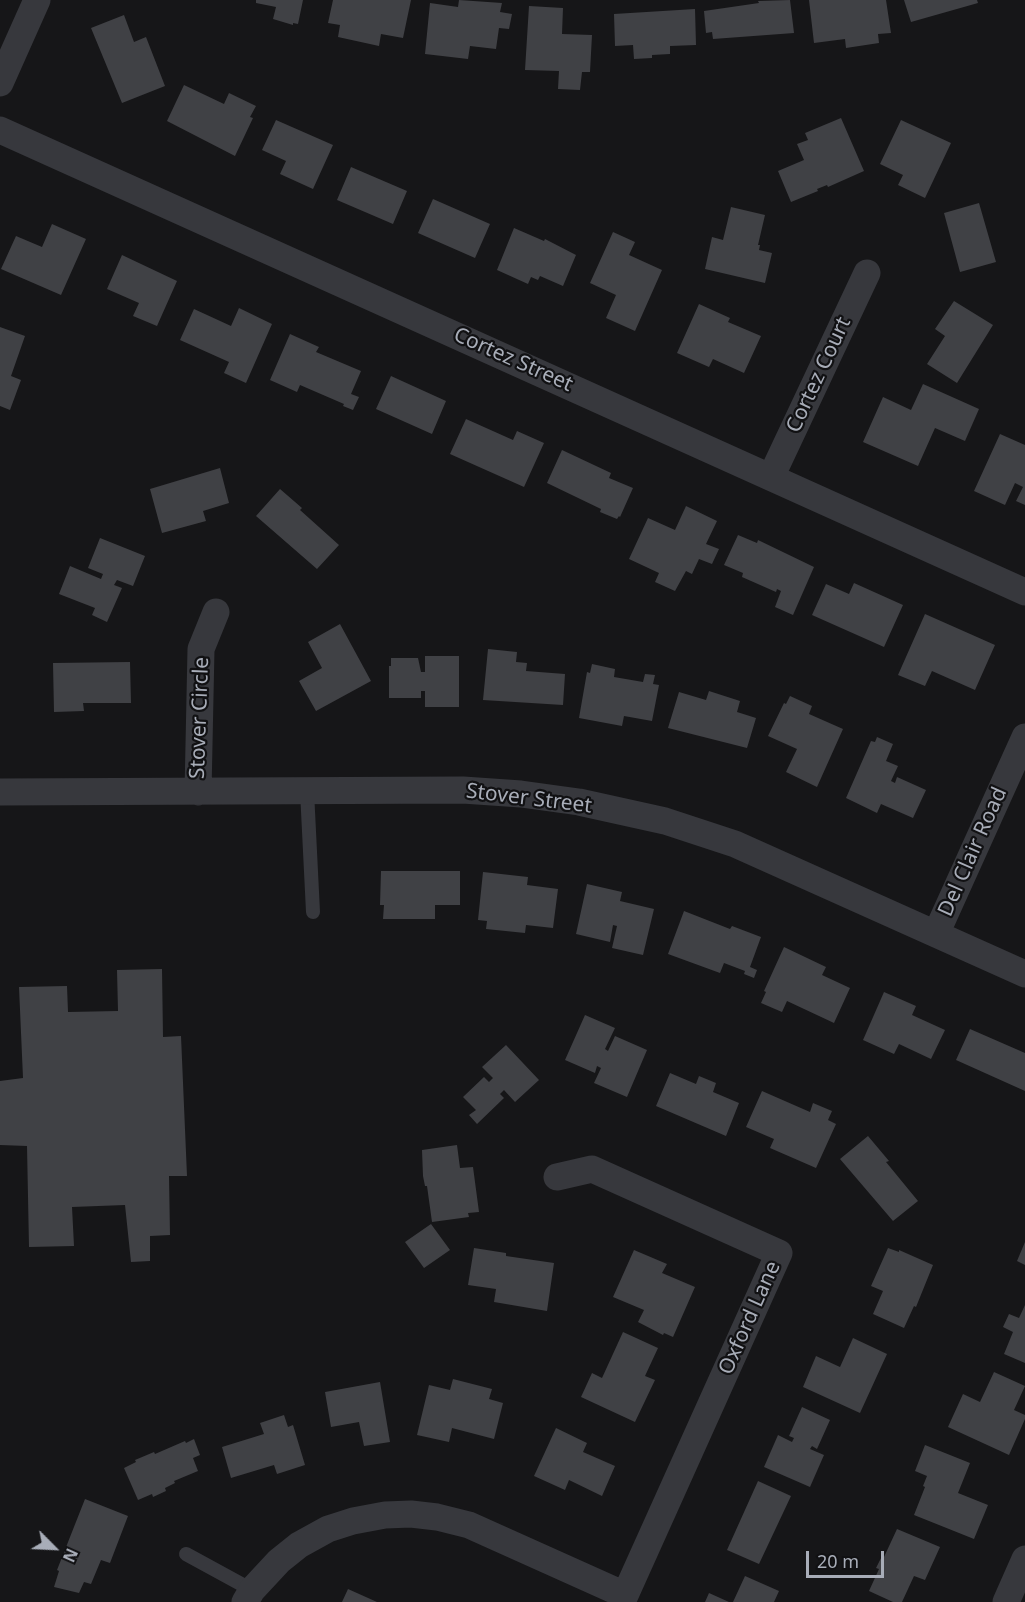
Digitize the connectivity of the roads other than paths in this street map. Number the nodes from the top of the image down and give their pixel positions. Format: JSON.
{"nodes":[{"id":1,"x":37,"y":0,"type":"edge"},
{"id":2,"x":0,"y":82,"type":"edge"},
{"id":3,"x":0,"y":130,"type":"edge"},
{"id":4,"x":867,"y":273,"type":"dead end"},
{"id":5,"x":771,"y":477,"type":"junction"},
{"id":6,"x":1025,"y":591,"type":"edge"},
{"id":7,"x":216,"y":612,"type":"dead end"},
{"id":8,"x":1025,"y":737,"type":"edge"},
{"id":9,"x":307,"y":791,"type":"junction"},
{"id":10,"x":0,"y":792,"type":"edge"},
{"id":11,"x":198,"y":792,"type":"junction"},
{"id":12,"x":314,"y":912,"type":"dead end"},
{"id":13,"x":936,"y":934,"type":"junction"},
{"id":14,"x":1025,"y":974,"type":"edge"},
{"id":15,"x":557,"y":1177,"type":"dead end"},
{"id":16,"x":186,"y":1554,"type":"dead end"},
{"id":17,"x":1025,"y":1559,"type":"edge"},
{"id":18,"x":249,"y":1596,"type":"edge"},
{"id":19,"x":624,"y":1599,"type":"edge"},
{"id":20,"x":1006,"y":1602,"type":"edge"}],
"edges":[{"from":1,"to":2,"type":"street"},
{"from":3,"to":5,"type":"street","name":"Cortez Street"},
{"from":4,"to":5,"type":"street","name":"Cortez Court"},
{"from":5,"to":6,"type":"street","name":"Cortez Street"},
{"from":7,"to":11,"type":"street","name":"Stover Circle"},
{"from":8,"to":13,"type":"street","name":"Del Clair Road"},
{"from":9,"to":11,"type":"street","name":"Stover Street"},
{"from":9,"to":12,"type":"lane"},
{"from":9,"to":13,"type":"street","name":"Stover Street"},
{"from":10,"to":11,"type":"street","name":"Stover Street"},
{"from":13,"to":14,"type":"street","name":"Stover Street"},
{"from":15,"to":19,"type":"street","name":"Oxford Lane"},
{"from":16,"to":18,"type":"lane"},
{"from":17,"to":20,"type":"street"},
{"from":18,"to":19,"type":"street"}]}
